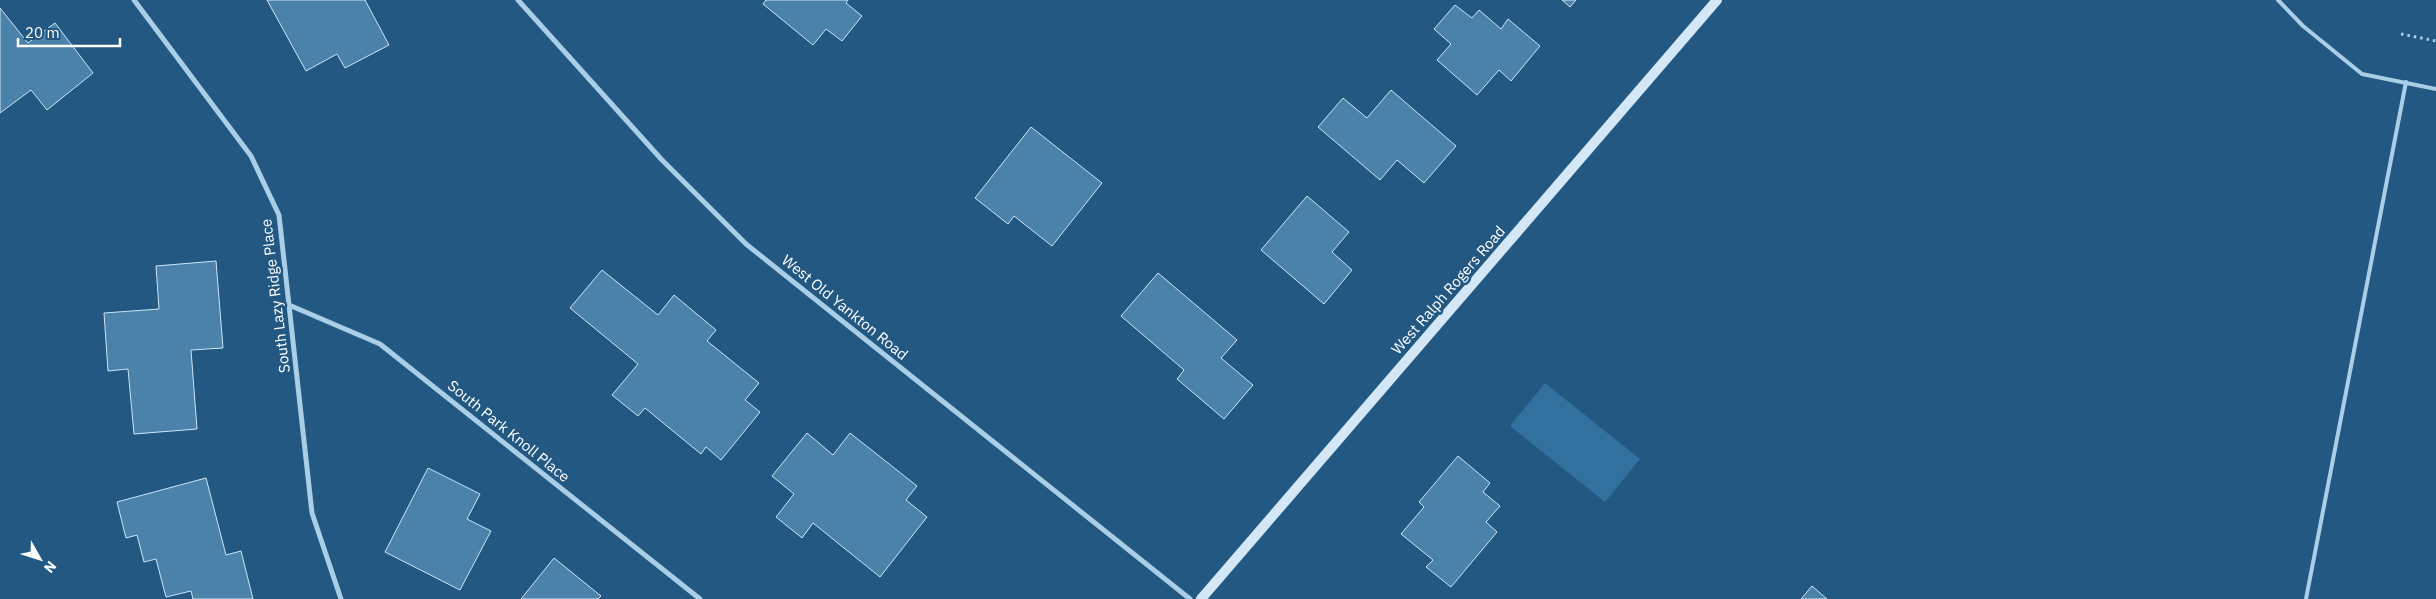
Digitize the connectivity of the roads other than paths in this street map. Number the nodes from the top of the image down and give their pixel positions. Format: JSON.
{"nodes":[{"id":1,"x":134,"y":0,"type":"edge"},
{"id":2,"x":518,"y":0,"type":"edge"},
{"id":3,"x":1717,"y":0,"type":"edge"},
{"id":4,"x":2278,"y":0,"type":"edge"},
{"id":5,"x":2406,"y":82,"type":"junction"},
{"id":6,"x":2436,"y":89,"type":"edge"},
{"id":7,"x":289,"y":305,"type":"junction"},
{"id":8,"x":341,"y":599,"type":"edge"},
{"id":9,"x":700,"y":599,"type":"edge"},
{"id":10,"x":1190,"y":599,"type":"edge"},
{"id":11,"x":1201,"y":599,"type":"edge"},
{"id":12,"x":2306,"y":599,"type":"edge"}],
"edges":[{"from":1,"to":7,"type":"street","name":"South Lazy Ridge Place"},
{"from":2,"to":10,"type":"street","name":"West Old Yankton Road"},
{"from":3,"to":11,"type":"street","name":"West Ralph Rogers Road"},
{"from":4,"to":5,"type":"lane"},
{"from":5,"to":6,"type":"lane"},
{"from":5,"to":12,"type":"lane"},
{"from":7,"to":8,"type":"street","name":"South Lazy Ridge Place"},
{"from":7,"to":9,"type":"street","name":"South Park Knoll Place"}]}
